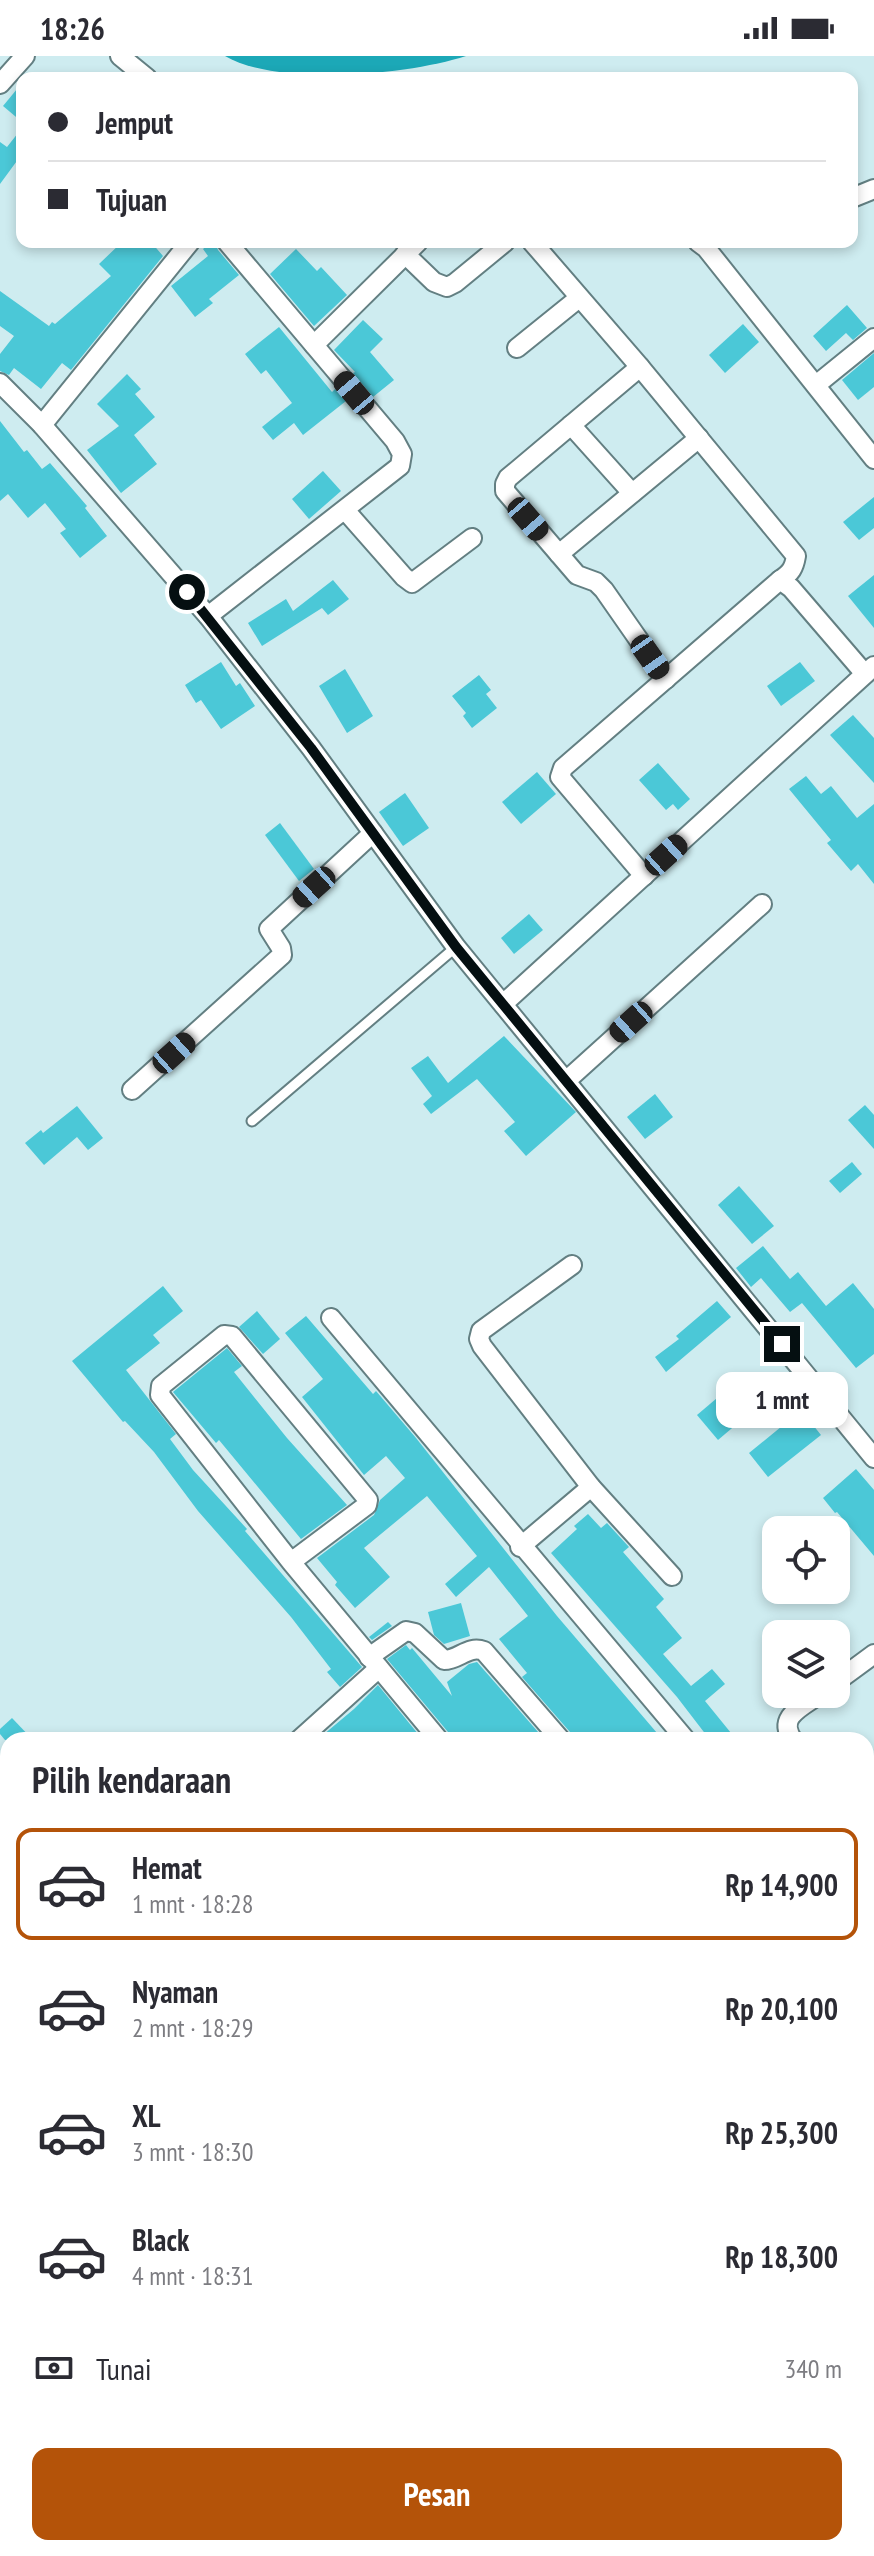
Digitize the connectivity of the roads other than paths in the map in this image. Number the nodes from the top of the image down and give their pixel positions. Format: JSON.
{"nodes":[{"id":1,"x":25,"y":56,"type":"edge"},
{"id":2,"x":120,"y":56,"type":"edge"},
{"id":3,"x":140,"y":72,"type":"edge"},
{"id":4,"x":0,"y":84,"type":"edge"},
{"id":5,"x":185,"y":248,"type":"edge"},
{"id":6,"x":232,"y":248,"type":"edge"},
{"id":7,"x":412,"y":248,"type":"edge"},
{"id":8,"x":498,"y":248,"type":"edge"},
{"id":9,"x":537,"y":248,"type":"edge"},
{"id":10,"x":706,"y":248,"type":"edge"},
{"id":11,"x":579,"y":298,"type":"junction"},
{"id":12,"x":874,"y":338,"type":"edge"},
{"id":13,"x":314,"y":345,"type":"junction"},
{"id":14,"x":517,"y":348,"type":"dead end"},
{"id":15,"x":640,"y":367,"type":"junction"},
{"id":16,"x":0,"y":383,"type":"edge"},
{"id":17,"x":816,"y":385,"type":"junction"},
{"id":18,"x":42,"y":425,"type":"junction"},
{"id":19,"x":571,"y":425,"type":"junction"},
{"id":20,"x":699,"y":438,"type":"junction"},
{"id":21,"x":874,"y":459,"type":"edge"},
{"id":22,"x":632,"y":493,"type":"junction"},
{"id":23,"x":345,"y":510,"type":"junction"},
{"id":24,"x":472,"y":538,"type":"dead end"},
{"id":25,"x":559,"y":554,"type":"junction"},
{"id":26,"x":780,"y":580,"type":"junction"},
{"id":27,"x":208,"y":616,"type":"junction"},
{"id":28,"x":869,"y":670,"type":"edge"},
{"id":29,"x":666,"y":679,"type":"junction"},
{"id":30,"x":373,"y":833,"type":"junction"},
{"id":31,"x":644,"y":876,"type":"junction"},
{"id":32,"x":762,"y":904,"type":"dead end"},
{"id":33,"x":456,"y":947,"type":"junction"},
{"id":34,"x":503,"y":1004,"type":"junction"},
{"id":35,"x":566,"y":1081,"type":"junction"},
{"id":36,"x":132,"y":1090,"type":"dead end"},
{"id":37,"x":252,"y":1121,"type":"dead end"},
{"id":38,"x":572,"y":1265,"type":"dead end"},
{"id":39,"x":331,"y":1318,"type":"dead end"},
{"id":40,"x":874,"y":1458,"type":"edge"},
{"id":41,"x":591,"y":1487,"type":"junction"},
{"id":42,"x":520,"y":1547,"type":"junction"},
{"id":43,"x":291,"y":1562,"type":"junction"},
{"id":44,"x":672,"y":1576,"type":"dead end"},
{"id":45,"x":874,"y":1654,"type":"edge"},
{"id":46,"x":374,"y":1663,"type":"junction"},
{"id":47,"x":850,"y":1672,"type":"edge"},
{"id":48,"x":801,"y":1708,"type":"edge"},
{"id":49,"x":307,"y":1732,"type":"edge"},
{"id":50,"x":432,"y":1732,"type":"edge"},
{"id":51,"x":554,"y":1732,"type":"edge"},
{"id":52,"x":679,"y":1732,"type":"edge"},
{"id":53,"x":787,"y":1732,"type":"edge"}],
"edges":[{"from":1,"to":4,"type":"street"},
{"from":2,"to":3,"type":"street"},
{"from":5,"to":18,"type":"street"},
{"from":6,"to":13,"type":"street"},
{"from":7,"to":8,"type":"street"},
{"from":7,"to":13,"type":"street"},
{"from":9,"to":11,"type":"street"},
{"from":10,"to":17,"type":"street"},
{"from":11,"to":14,"type":"street"},
{"from":11,"to":15,"type":"street"},
{"from":12,"to":17,"type":"street"},
{"from":13,"to":23,"type":"street"},
{"from":15,"to":19,"type":"street"},
{"from":15,"to":20,"type":"street"},
{"from":16,"to":18,"type":"street"},
{"from":17,"to":21,"type":"street"},
{"from":18,"to":27,"type":"street"},
{"from":19,"to":22,"type":"street"},
{"from":19,"to":25,"type":"street"},
{"from":20,"to":22,"type":"street"},
{"from":20,"to":26,"type":"street"},
{"from":22,"to":25,"type":"street"},
{"from":23,"to":24,"type":"street"},
{"from":23,"to":27,"type":"street"},
{"from":25,"to":29,"type":"street"},
{"from":26,"to":28,"type":"street"},
{"from":26,"to":29,"type":"street"},
{"from":27,"to":30,"type":"street"},
{"from":28,"to":31,"type":"street"},
{"from":29,"to":31,"type":"street"},
{"from":30,"to":33,"type":"street"},
{"from":30,"to":36,"type":"street"},
{"from":31,"to":34,"type":"street"},
{"from":32,"to":35,"type":"street"},
{"from":33,"to":34,"type":"street"},
{"from":33,"to":37,"type":"lane"},
{"from":34,"to":35,"type":"street"},
{"from":35,"to":40,"type":"street"},
{"from":38,"to":41,"type":"street"},
{"from":39,"to":42,"type":"street"},
{"from":41,"to":42,"type":"street"},
{"from":41,"to":44,"type":"street"},
{"from":42,"to":52,"type":"street"},
{"from":43,"to":43,"type":"street"},
{"from":43,"to":46,"type":"street"},
{"from":45,"to":47,"type":"street"},
{"from":46,"to":49,"type":"street"},
{"from":46,"to":50,"type":"street"},
{"from":46,"to":51,"type":"street"},
{"from":48,"to":53,"type":"street"}]}
